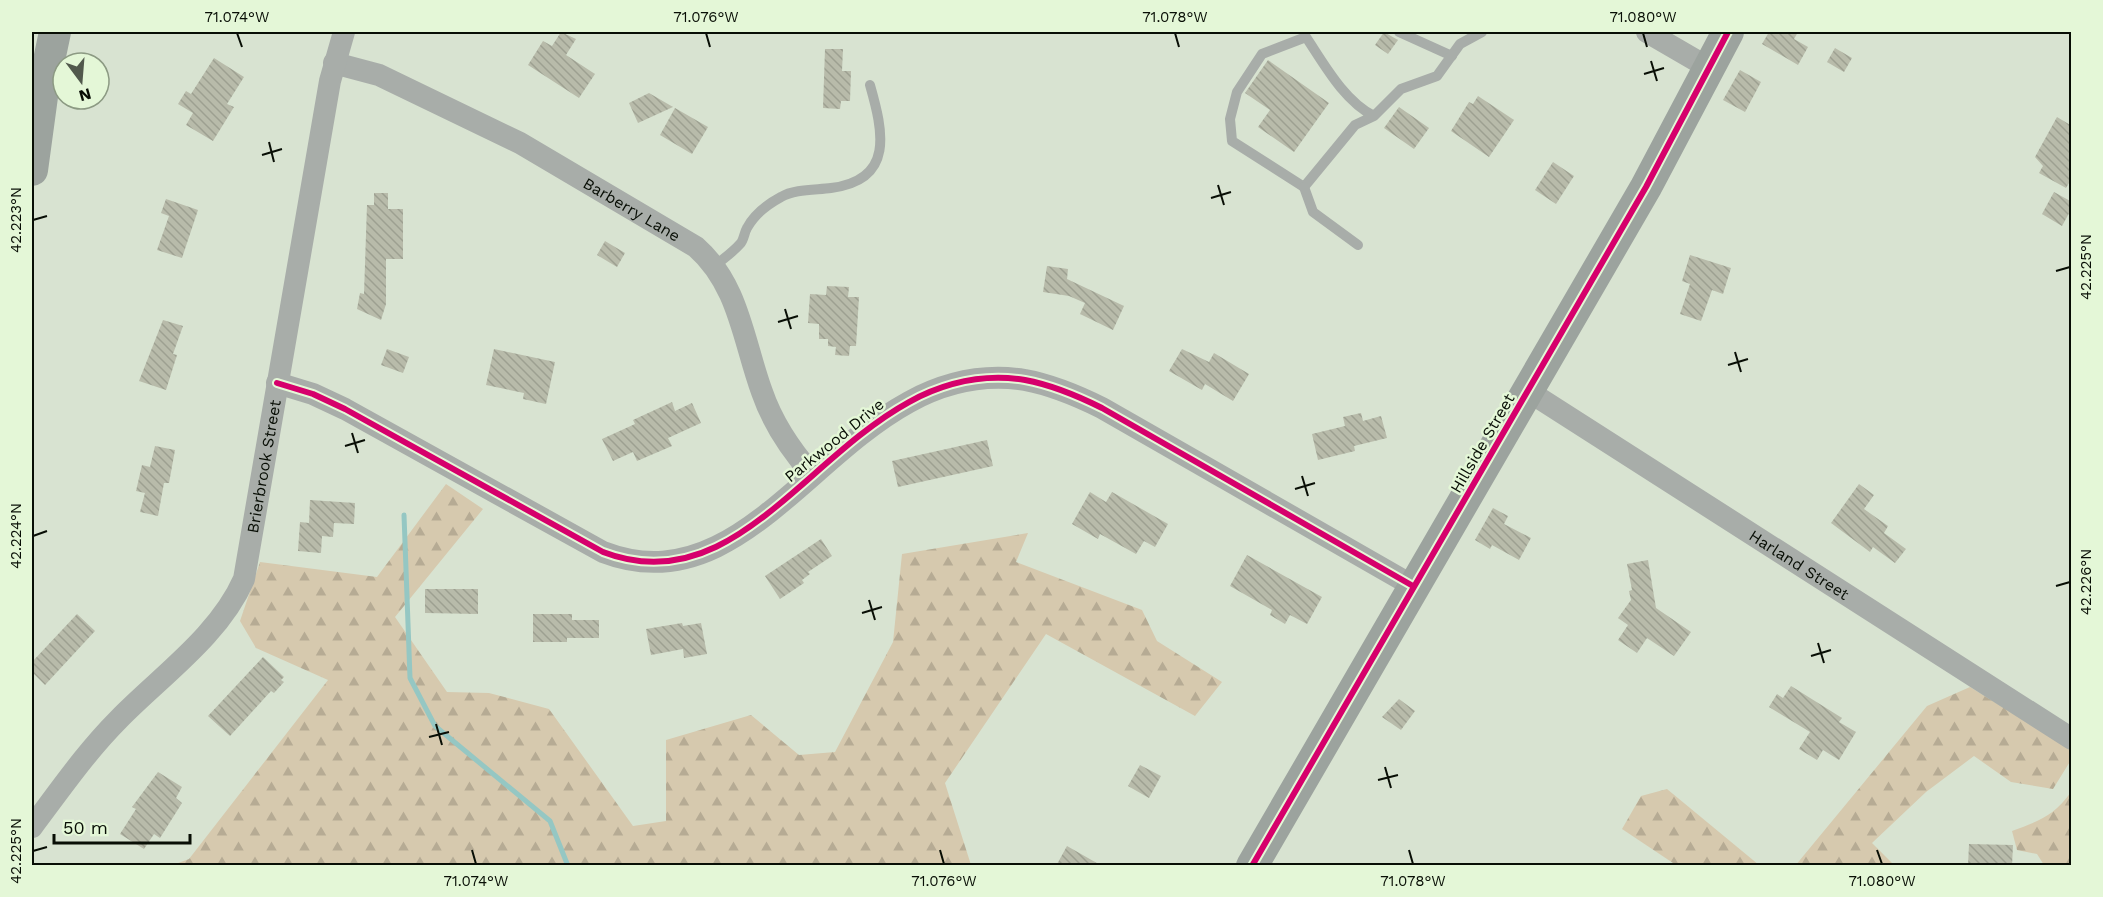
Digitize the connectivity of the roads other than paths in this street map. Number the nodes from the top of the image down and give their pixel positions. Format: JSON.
{"nodes":[{"id":1,"x":55,"y":32,"type":"edge"},
{"id":2,"x":344,"y":32,"type":"edge"},
{"id":3,"x":1399,"y":32,"type":"edge"},
{"id":4,"x":1482,"y":32,"type":"edge"},
{"id":5,"x":1647,"y":32,"type":"edge"},
{"id":6,"x":1728,"y":32,"type":"edge"},
{"id":7,"x":1310,"y":34,"type":"edge"},
{"id":8,"x":1452,"y":56,"type":"junction"},
{"id":9,"x":334,"y":63,"type":"junction"},
{"id":10,"x":1709,"y":68,"type":"junction"},
{"id":11,"x":870,"y":85,"type":"dead end"},
{"id":12,"x":1374,"y":116,"type":"junction"},
{"id":13,"x":32,"y":170,"type":"edge"},
{"id":14,"x":1304,"y":187,"type":"junction"},
{"id":15,"x":1358,"y":245,"type":"dead end"},
{"id":16,"x":715,"y":266,"type":"junction"},
{"id":17,"x":277,"y":383,"type":"junction"},
{"id":18,"x":1528,"y":391,"type":"junction"},
{"id":19,"x":812,"y":474,"type":"junction"},
{"id":20,"x":1413,"y":586,"type":"junction"},
{"id":21,"x":2072,"y":739,"type":"edge"},
{"id":22,"x":32,"y":827,"type":"edge"},
{"id":23,"x":1252,"y":866,"type":"edge"}],
"edges":[{"from":1,"to":13,"type":"street"},
{"from":2,"to":9,"type":"street","name":"Brierbrook Street"},
{"from":3,"to":8,"type":"lane"},
{"from":4,"to":8,"type":"lane"},
{"from":5,"to":10,"type":"street"},
{"from":6,"to":10,"type":"street","name":"Hillside Street"},
{"from":7,"to":12,"type":"lane"},
{"from":7,"to":14,"type":"lane"},
{"from":8,"to":12,"type":"lane"},
{"from":9,"to":16,"type":"street","name":"Barberry Lane"},
{"from":9,"to":17,"type":"street","name":"Brierbrook Street"},
{"from":10,"to":18,"type":"street","name":"Hillside Street"},
{"from":11,"to":16,"type":"lane"},
{"from":12,"to":14,"type":"lane"},
{"from":14,"to":15,"type":"lane"},
{"from":16,"to":19,"type":"street","name":"Barberry Lane"},
{"from":17,"to":19,"type":"street","name":"Parkwood Drive"},
{"from":17,"to":22,"type":"street","name":"Brierbrook Street"},
{"from":18,"to":20,"type":"street","name":"Hillside Street"},
{"from":18,"to":21,"type":"street","name":"Harland Street"},
{"from":19,"to":20,"type":"street","name":"Parkwood Drive"},
{"from":20,"to":23,"type":"street","name":"Hillside Street"}]}
